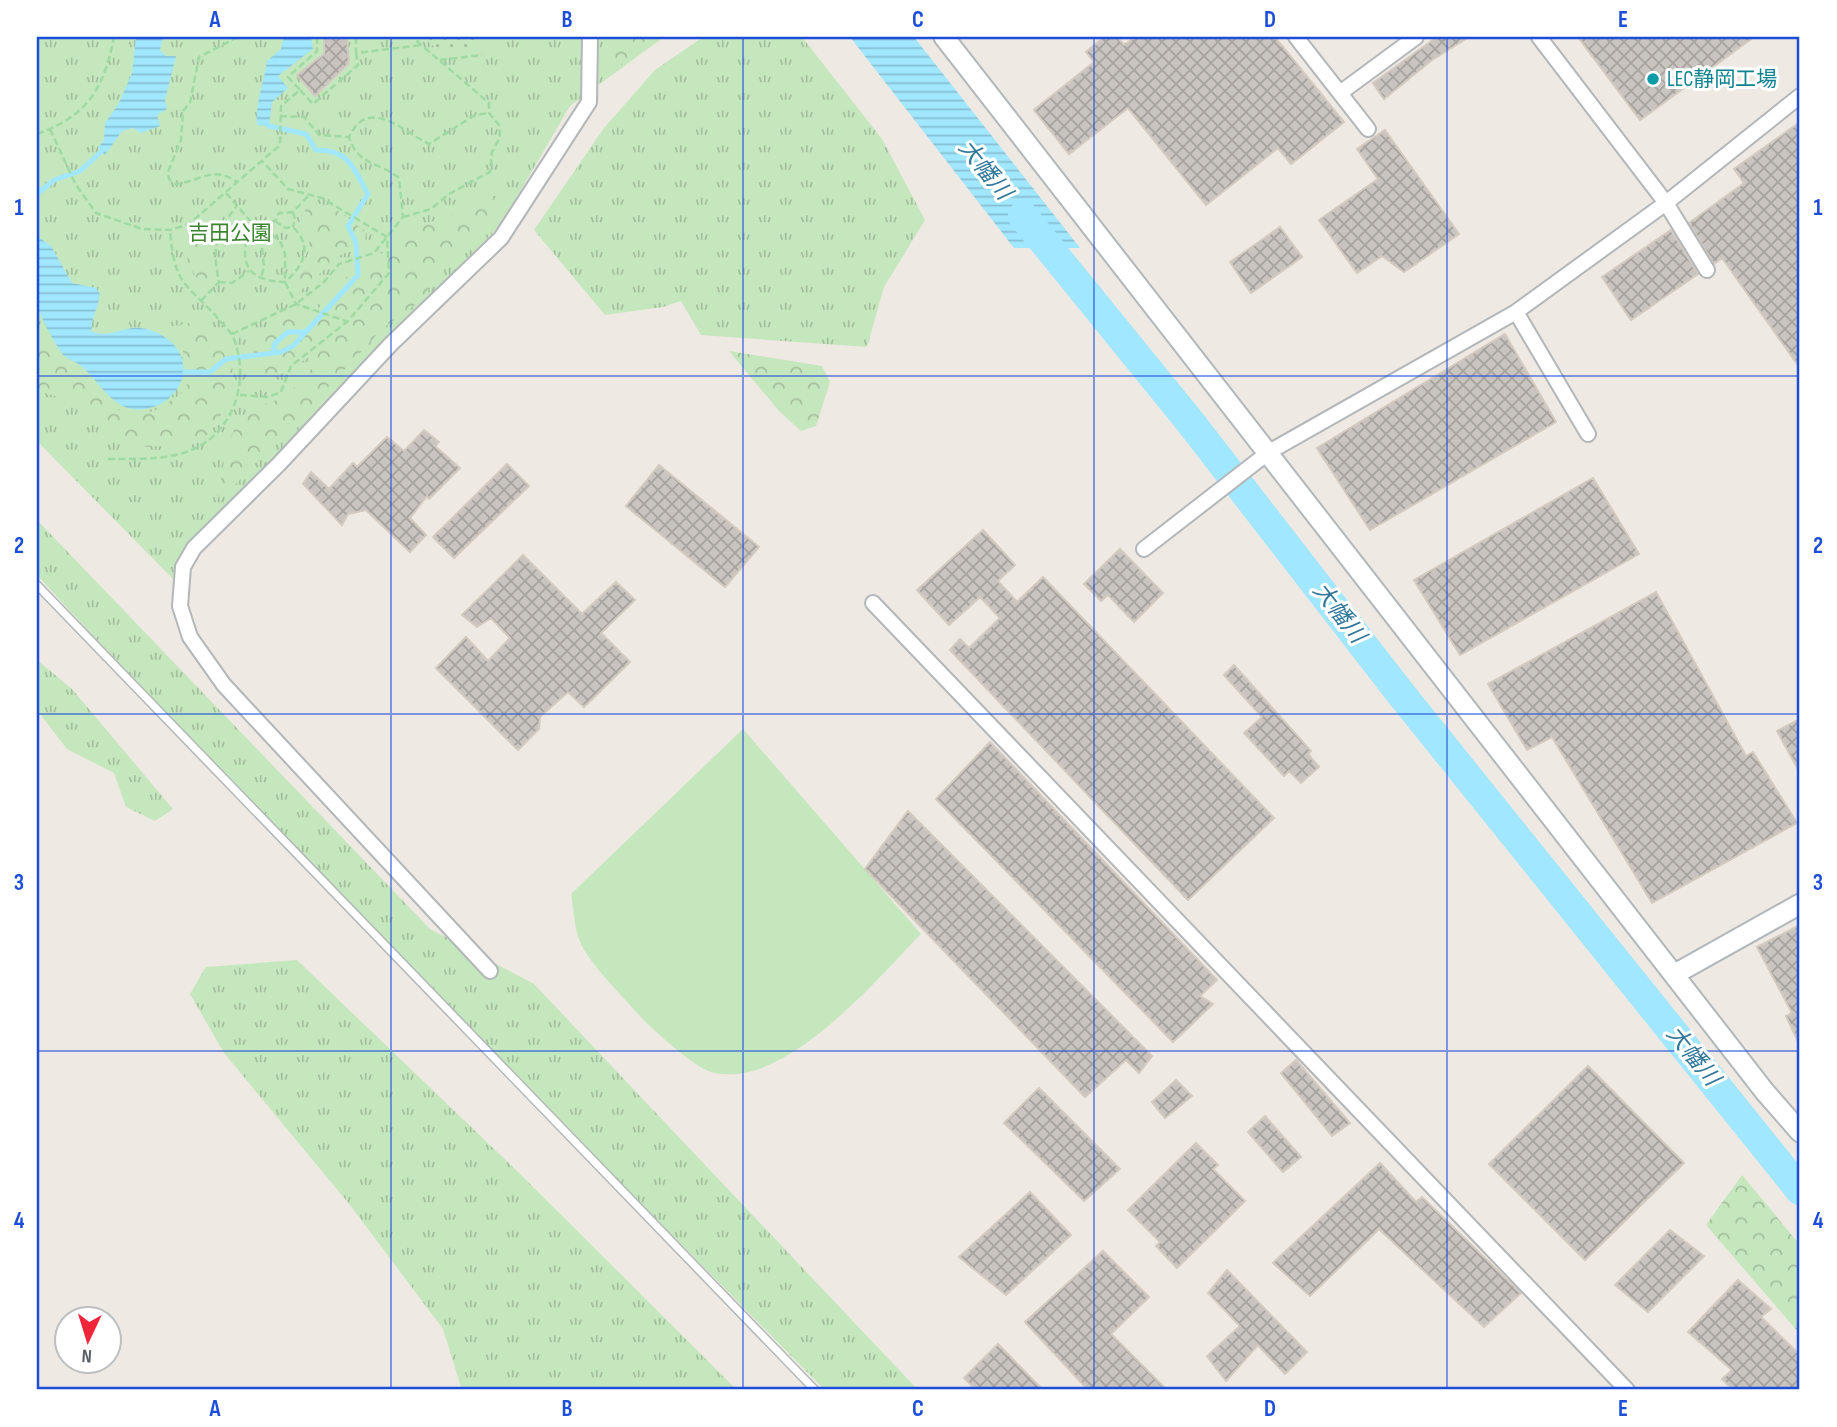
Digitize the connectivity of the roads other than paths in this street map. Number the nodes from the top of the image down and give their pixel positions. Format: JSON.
{"nodes":[{"id":1,"x":590,"y":37,"type":"edge"},
{"id":2,"x":944,"y":37,"type":"edge"},
{"id":3,"x":1296,"y":37,"type":"edge"},
{"id":4,"x":1416,"y":37,"type":"edge"},
{"id":5,"x":1539,"y":37,"type":"edge"},
{"id":6,"x":1340,"y":93,"type":"junction"},
{"id":7,"x":1800,"y":96,"type":"edge"},
{"id":8,"x":1368,"y":129,"type":"dead end"},
{"id":9,"x":1666,"y":203,"type":"junction"},
{"id":10,"x":1707,"y":270,"type":"dead end"},
{"id":11,"x":1516,"y":313,"type":"junction"},
{"id":12,"x":1588,"y":434,"type":"dead end"},
{"id":13,"x":1269,"y":452,"type":"junction"},
{"id":14,"x":1143,"y":549,"type":"dead end"},
{"id":15,"x":37,"y":585,"type":"edge"},
{"id":16,"x":873,"y":603,"type":"dead end"},
{"id":17,"x":1800,"y":904,"type":"edge"},
{"id":18,"x":490,"y":971,"type":"dead end"},
{"id":19,"x":1675,"y":974,"type":"junction"},
{"id":20,"x":1800,"y":1132,"type":"edge"},
{"id":21,"x":815,"y":1390,"type":"edge"},
{"id":22,"x":1627,"y":1390,"type":"edge"}],
"edges":[{"from":1,"to":18,"type":"street"},
{"from":2,"to":13,"type":"street"},
{"from":3,"to":6,"type":"street"},
{"from":4,"to":6,"type":"street"},
{"from":5,"to":9,"type":"street"},
{"from":6,"to":8,"type":"street"},
{"from":7,"to":9,"type":"street"},
{"from":9,"to":10,"type":"street"},
{"from":9,"to":11,"type":"street"},
{"from":11,"to":12,"type":"street"},
{"from":11,"to":13,"type":"street"},
{"from":13,"to":14,"type":"street"},
{"from":13,"to":19,"type":"street"},
{"from":15,"to":21,"type":"lane"},
{"from":16,"to":22,"type":"street"},
{"from":17,"to":19,"type":"street"},
{"from":19,"to":20,"type":"street"}]}
